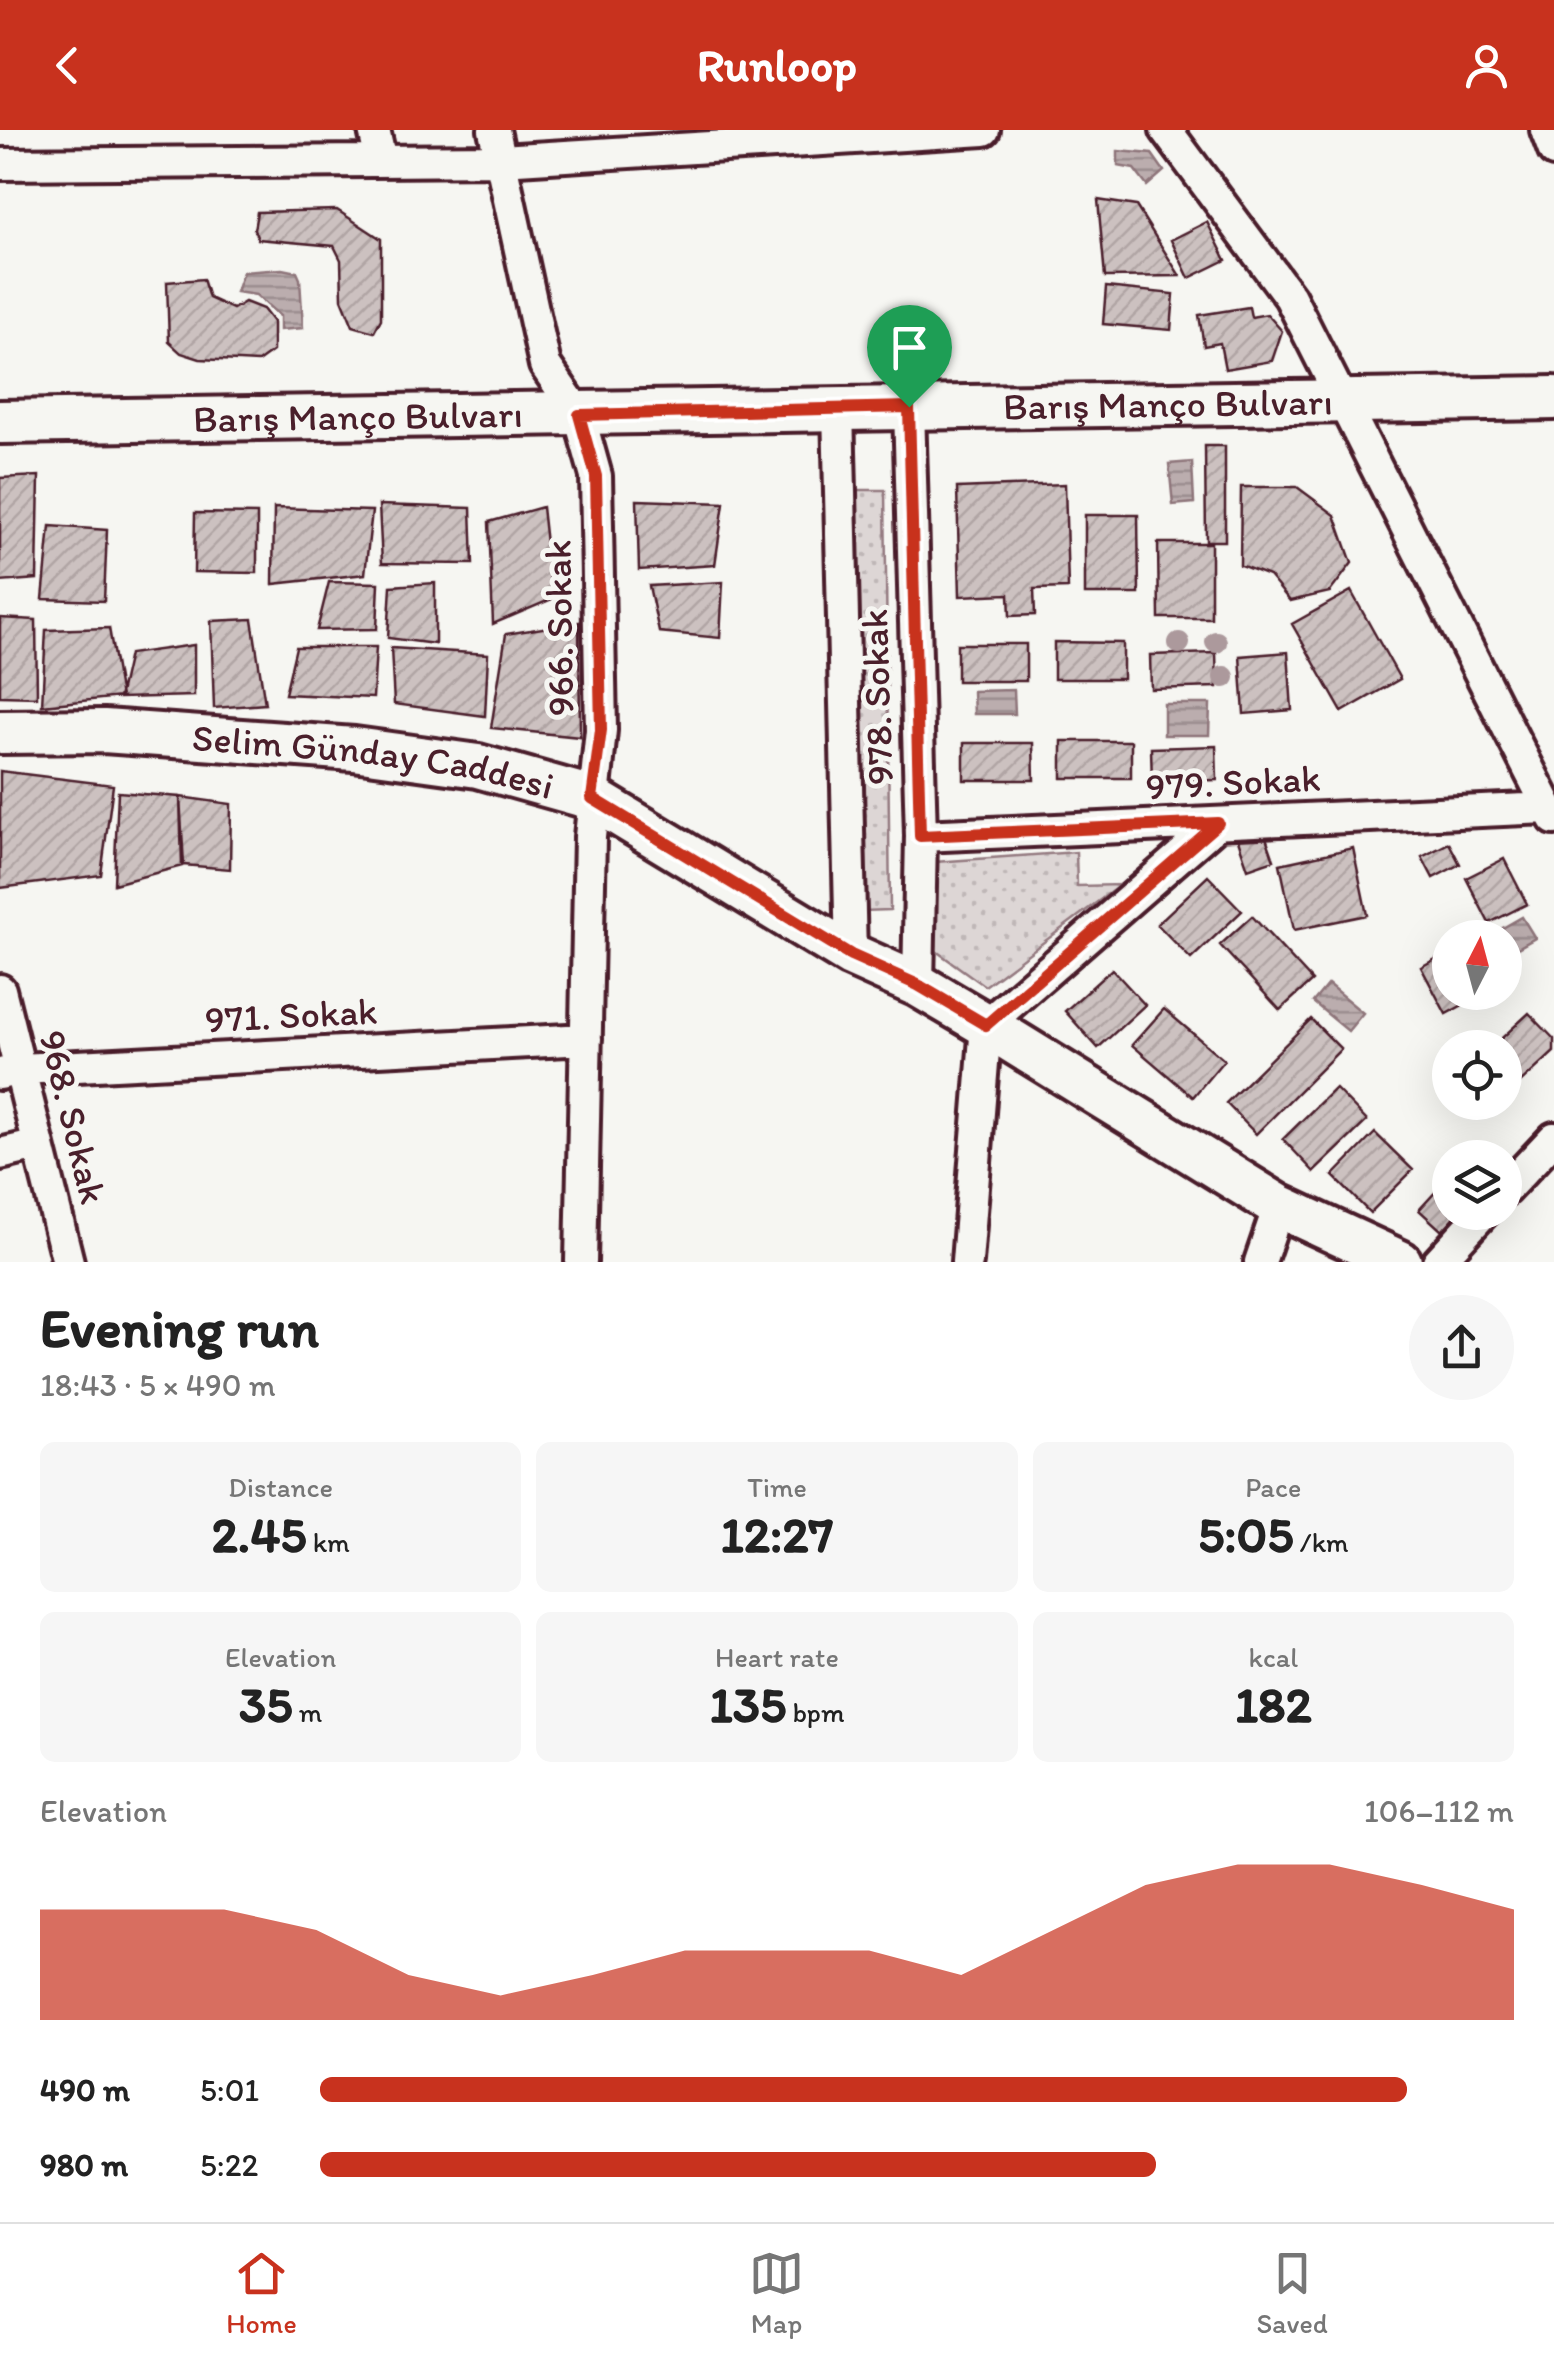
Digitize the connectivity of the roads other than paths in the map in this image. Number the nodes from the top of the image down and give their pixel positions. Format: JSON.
{"nodes":[{"id":1,"x":374,"y":130,"type":"edge"},
{"id":2,"x":494,"y":130,"type":"edge"},
{"id":3,"x":984,"y":130,"type":"edge"},
{"id":4,"x":1166,"y":130,"type":"edge"},
{"id":5,"x":1546,"y":130,"type":"edge"},
{"id":6,"x":1554,"y":151,"type":"edge"},
{"id":7,"x":501,"y":160,"type":"junction"},
{"id":8,"x":381,"y":161,"type":"junction"},
{"id":9,"x":0,"y":164,"type":"edge"},
{"id":10,"x":1554,"y":398,"type":"edge"},
{"id":11,"x":1345,"y":400,"type":"junction"},
{"id":12,"x":909,"y":407,"type":"junction"},
{"id":13,"x":838,"y":408,"type":"junction"},
{"id":14,"x":579,"y":415,"type":"junction"},
{"id":15,"x":0,"y":422,"type":"edge"},
{"id":16,"x":0,"y":732,"type":"edge"},
{"id":17,"x":592,"y":798,"type":"junction"},
{"id":18,"x":1552,"y":814,"type":"edge"},
{"id":19,"x":1218,"y":823,"type":"junction"},
{"id":20,"x":920,"y":836,"type":"junction"},
{"id":21,"x":851,"y":955,"type":"junction"},
{"id":22,"x":918,"y":985,"type":"junction"},
{"id":23,"x":0,"y":990,"type":"edge"},
{"id":24,"x":986,"y":1025,"type":"junction"},
{"id":25,"x":586,"y":1039,"type":"junction"},
{"id":26,"x":11,"y":1072,"type":"edge"},
{"id":27,"x":1554,"y":1138,"type":"edge"},
{"id":28,"x":38,"y":1144,"type":"junction"},
{"id":29,"x":0,"y":1154,"type":"edge"},
{"id":30,"x":1522,"y":1172,"type":"edge"},
{"id":31,"x":1279,"y":1206,"type":"junction"},
{"id":32,"x":1467,"y":1230,"type":"edge"},
{"id":33,"x":68,"y":1262,"type":"edge"},
{"id":34,"x":581,"y":1262,"type":"edge"},
{"id":35,"x":966,"y":1262,"type":"edge"},
{"id":36,"x":1260,"y":1262,"type":"edge"},
{"id":37,"x":1400,"y":1262,"type":"edge"},
{"id":38,"x":1438,"y":1262,"type":"edge"}],
"edges":[{"from":1,"to":8,"type":"street"},
{"from":2,"to":7,"type":"street","name":"966. Sokak"},
{"from":3,"to":7,"type":"street"},
{"from":4,"to":11,"type":"street"},
{"from":5,"to":6,"type":"street"},
{"from":7,"to":8,"type":"street"},
{"from":7,"to":14,"type":"street","name":"966. Sokak"},
{"from":8,"to":9,"type":"street"},
{"from":10,"to":11,"type":"main road","name":"Barış Manço Bulvarı"},
{"from":11,"to":12,"type":"main road","name":"Barış Manço Bulvarı"},
{"from":11,"to":18,"type":"street"},
{"from":12,"to":13,"type":"main road","name":"Barış Manço Bulvarı"},
{"from":12,"to":20,"type":"street","name":"978. Sokak"},
{"from":13,"to":14,"type":"main road","name":"Barış Manço Bulvarı"},
{"from":13,"to":21,"type":"street"},
{"from":14,"to":15,"type":"main road","name":"Barış Manço Bulvarı"},
{"from":14,"to":17,"type":"street","name":"966. Sokak"},
{"from":16,"to":17,"type":"main road","name":"Selim Günday Caddesi"},
{"from":17,"to":21,"type":"main road","name":"Selim Günday Caddesi"},
{"from":17,"to":25,"type":"street","name":"966. Sokak"},
{"from":18,"to":19,"type":"street","name":"979. Sokak"},
{"from":19,"to":20,"type":"street","name":"979. Sokak"},
{"from":19,"to":24,"type":"street"},
{"from":20,"to":22,"type":"street","name":"978. Sokak"},
{"from":21,"to":22,"type":"main road","name":"Selim Günday Caddesi"},
{"from":22,"to":24,"type":"main road","name":"Selim Günday Caddesi"},
{"from":23,"to":26,"type":"street","name":"968. Sokak"},
{"from":24,"to":31,"type":"main road","name":"Selim Günday Caddesi"},
{"from":24,"to":35,"type":"street"},
{"from":25,"to":26,"type":"street","name":"971. Sokak"},
{"from":25,"to":34,"type":"street","name":"966. Sokak"},
{"from":26,"to":28,"type":"street","name":"968. Sokak"},
{"from":27,"to":30,"type":"street"},
{"from":28,"to":29,"type":"street"},
{"from":28,"to":33,"type":"street","name":"968. Sokak"},
{"from":31,"to":36,"type":"street"},
{"from":31,"to":37,"type":"main road","name":"Selim Günday Caddesi"},
{"from":32,"to":38,"type":"street"}]}
